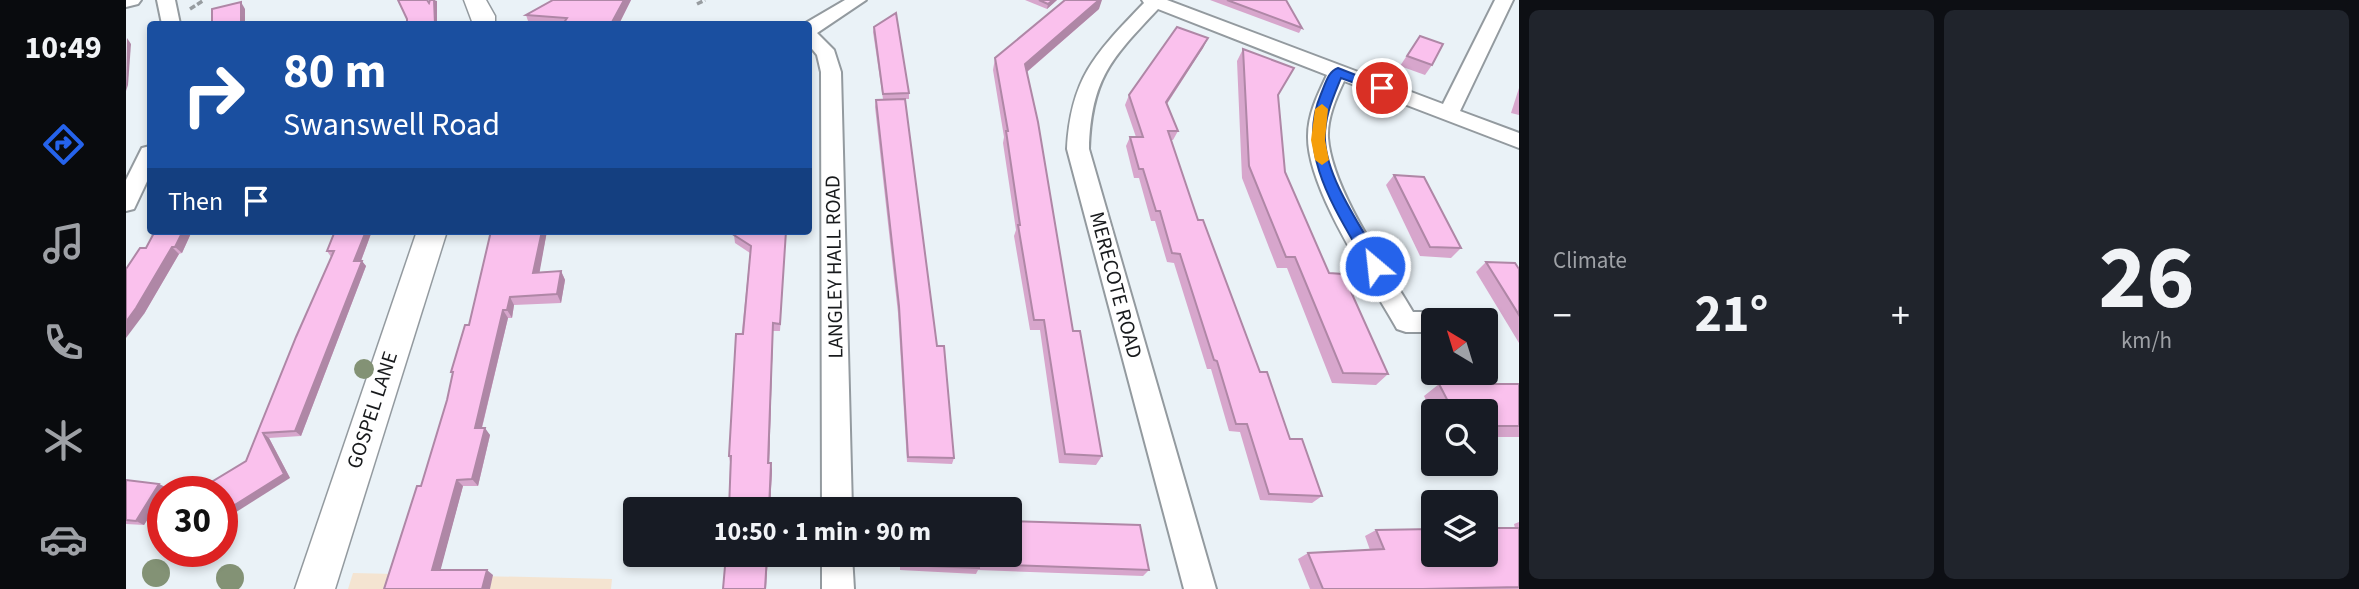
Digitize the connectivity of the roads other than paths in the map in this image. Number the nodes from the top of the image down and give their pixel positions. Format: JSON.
{"nodes":[{"id":1,"x":132,"y":0,"type":"edge"},
{"id":2,"x":166,"y":0,"type":"edge"},
{"id":3,"x":857,"y":0,"type":"edge"},
{"id":4,"x":1504,"y":0,"type":"edge"},
{"id":5,"x":1153,"y":1,"type":"edge"},
{"id":6,"x":126,"y":2,"type":"edge"},
{"id":7,"x":170,"y":21,"type":"edge"},
{"id":8,"x":812,"y":29,"type":"edge"},
{"id":9,"x":812,"y":35,"type":"edge"},
{"id":10,"x":1338,"y":72,"type":"junction"},
{"id":11,"x":1449,"y":113,"type":"junction"},
{"id":12,"x":1519,"y":141,"type":"edge"},
{"id":13,"x":147,"y":159,"type":"edge"},
{"id":14,"x":127,"y":201,"type":"edge"},
{"id":15,"x":431,"y":235,"type":"edge"},
{"id":16,"x":1421,"y":322,"type":"edge"},
{"id":17,"x":837,"y":497,"type":"edge"},
{"id":18,"x":837,"y":567,"type":"edge"},
{"id":19,"x":314,"y":589,"type":"edge"},
{"id":20,"x":838,"y":589,"type":"edge"},
{"id":21,"x":1200,"y":589,"type":"edge"}],
"edges":[{"from":1,"to":6,"type":"street"},
{"from":2,"to":7,"type":"street"},
{"from":3,"to":8,"type":"street"},
{"from":4,"to":11,"type":"street"},
{"from":5,"to":10,"type":"street"},
{"from":5,"to":21,"type":"street","name":"MERECOTE ROAD"},
{"from":9,"to":17,"type":"street","name":"LANGLEY HALL ROAD"},
{"from":10,"to":11,"type":"street"},
{"from":10,"to":16,"type":"street"},
{"from":11,"to":12,"type":"street"},
{"from":13,"to":14,"type":"street"},
{"from":15,"to":19,"type":"street","name":"GOSPEL LANE"},
{"from":18,"to":20,"type":"street"}]}
